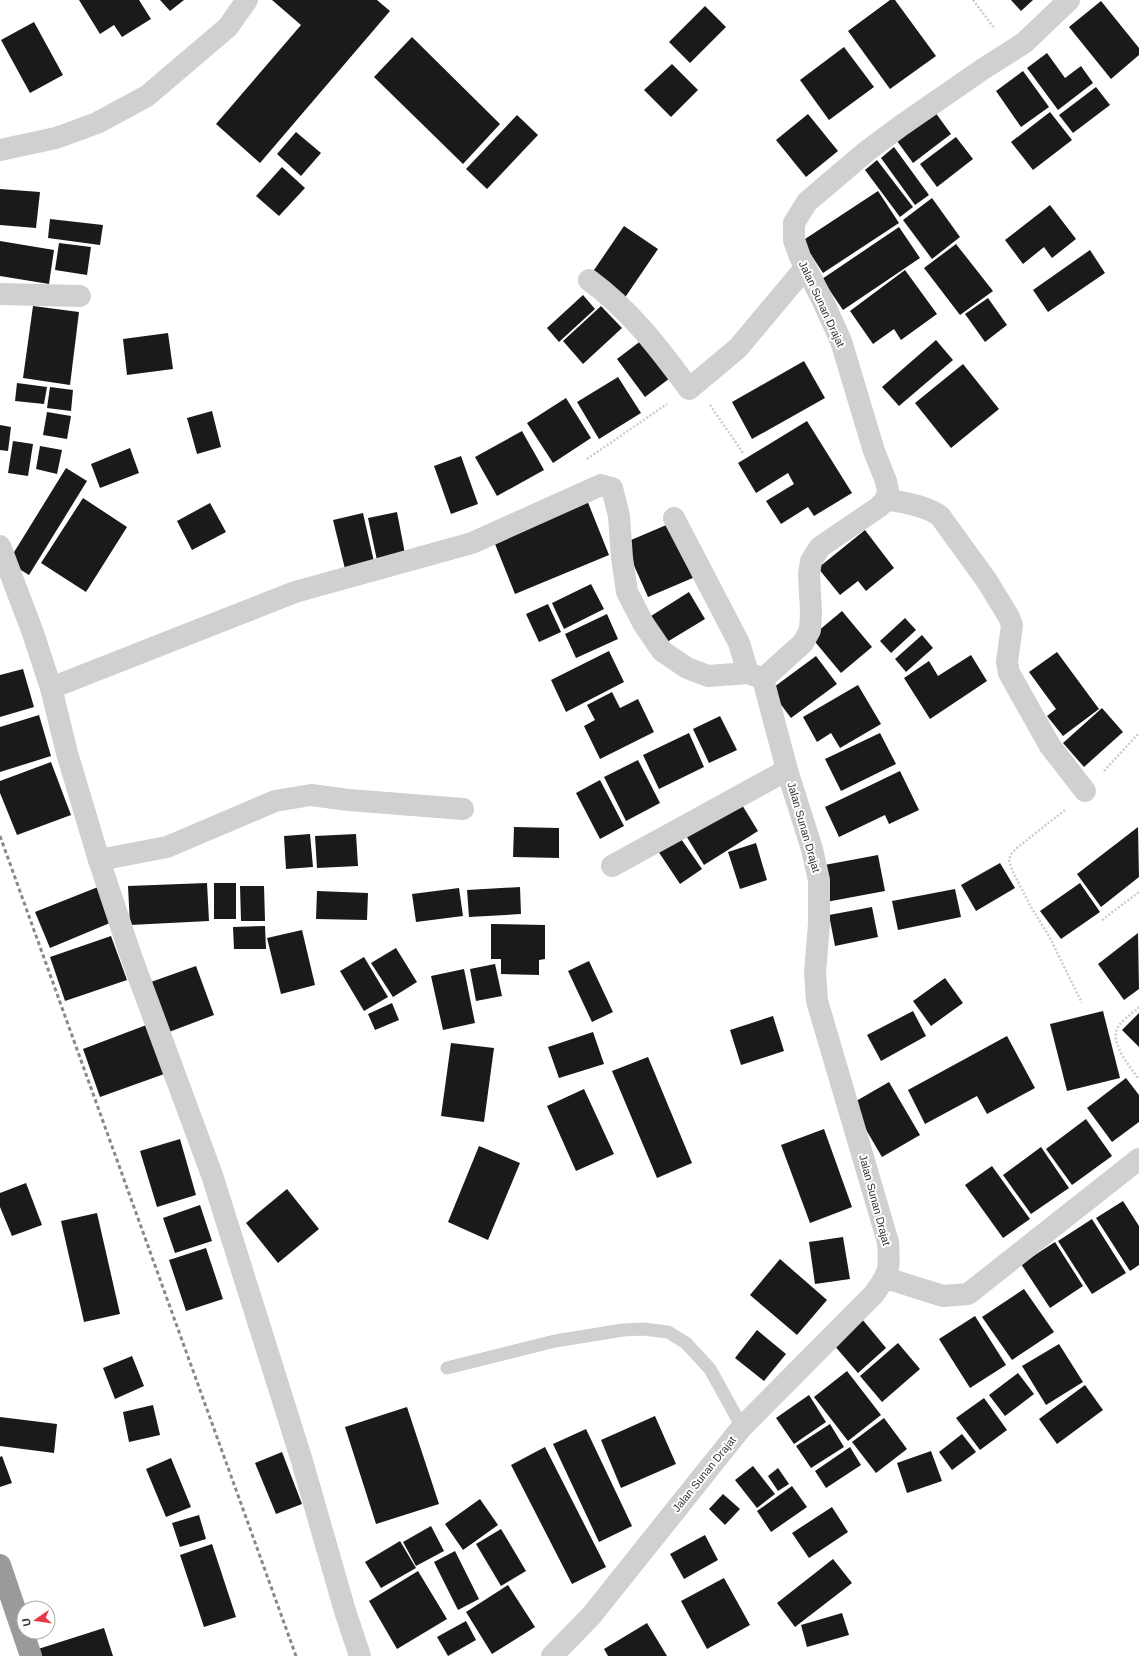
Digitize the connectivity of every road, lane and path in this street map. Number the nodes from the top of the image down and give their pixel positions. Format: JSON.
{"nodes":[{"id":1,"x":247,"y":0,"type":"edge"},
{"id":2,"x":973,"y":0,"type":"edge"},
{"id":3,"x":1070,"y":0,"type":"edge"},
{"id":4,"x":1010,"y":51,"type":"junction"},
{"id":5,"x":0,"y":150,"type":"edge"},
{"id":6,"x":805,"y":268,"type":"junction"},
{"id":7,"x":589,"y":280,"type":"dead end"},
{"id":8,"x":0,"y":294,"type":"edge"},
{"id":9,"x":80,"y":296,"type":"dead end"},
{"id":10,"x":692,"y":386,"type":"junction"},
{"id":11,"x":743,"y":453,"type":"dead end"},
{"id":12,"x":584,"y":461,"type":"dead end"},
{"id":13,"x":886,"y":499,"type":"junction"},
{"id":14,"x":674,"y":518,"type":"dead end"},
{"id":15,"x":0,"y":546,"type":"edge"},
{"id":16,"x":755,"y":676,"type":"junction"},
{"id":17,"x":51,"y":688,"type":"junction"},
{"id":18,"x":1139,"y":733,"type":"edge"},
{"id":19,"x":787,"y":770,"type":"junction"},
{"id":20,"x":1085,"y":791,"type":"junction"},
{"id":21,"x":463,"y":809,"type":"dead end"},
{"id":22,"x":99,"y":860,"type":"junction"},
{"id":23,"x":612,"y":866,"type":"dead end"},
{"id":24,"x":1139,"y":892,"type":"edge"},
{"id":25,"x":1102,"y":920,"type":"dead end"},
{"id":26,"x":1082,"y":1003,"type":"dead end"},
{"id":27,"x":1139,"y":1007,"type":"edge"},
{"id":28,"x":1139,"y":1079,"type":"edge"},
{"id":29,"x":1139,"y":1159,"type":"edge"},
{"id":30,"x":886,"y":1278,"type":"junction"},
{"id":31,"x":447,"y":1368,"type":"dead end"},
{"id":32,"x":742,"y":1427,"type":"junction"},
{"id":33,"x":0,"y":1565,"type":"edge"},
{"id":34,"x":31,"y":1656,"type":"edge"},
{"id":35,"x":360,"y":1656,"type":"edge"},
{"id":36,"x":552,"y":1656,"type":"edge"}],
"edges":[{"from":1,"to":5,"type":"street"},
{"from":2,"to":4,"type":"path"},
{"from":3,"to":4,"type":"street","name":"Jalan Sunan Drajat"},
{"from":4,"to":6,"type":"street","name":"Jalan Sunan Drajat"},
{"from":6,"to":10,"type":"street"},
{"from":6,"to":13,"type":"street","name":"Jalan Sunan Drajat"},
{"from":7,"to":10,"type":"street"},
{"from":8,"to":9,"type":"street"},
{"from":10,"to":11,"type":"path"},
{"from":10,"to":12,"type":"path"},
{"from":13,"to":16,"type":"street"},
{"from":13,"to":20,"type":"street"},
{"from":14,"to":16,"type":"street","name":"Jalan Sunan Drajat"},
{"from":15,"to":17,"type":"street"},
{"from":16,"to":17,"type":"street"},
{"from":16,"to":19,"type":"street","name":"Jalan Sunan Drajat"},
{"from":17,"to":22,"type":"street"},
{"from":18,"to":20,"type":"path"},
{"from":19,"to":23,"type":"street"},
{"from":19,"to":30,"type":"street","name":"Jalan Sunan Drajat"},
{"from":20,"to":26,"type":"path"},
{"from":21,"to":22,"type":"street"},
{"from":22,"to":35,"type":"street"},
{"from":24,"to":25,"type":"path"},
{"from":27,"to":28,"type":"path"},
{"from":29,"to":30,"type":"street"},
{"from":30,"to":32,"type":"street","name":"Jalan Sunan Drajat"},
{"from":31,"to":32,"type":"lane"},
{"from":32,"to":36,"type":"street","name":"Jalan Sunan Drajat"},
{"from":33,"to":34,"type":"highway"}]}
